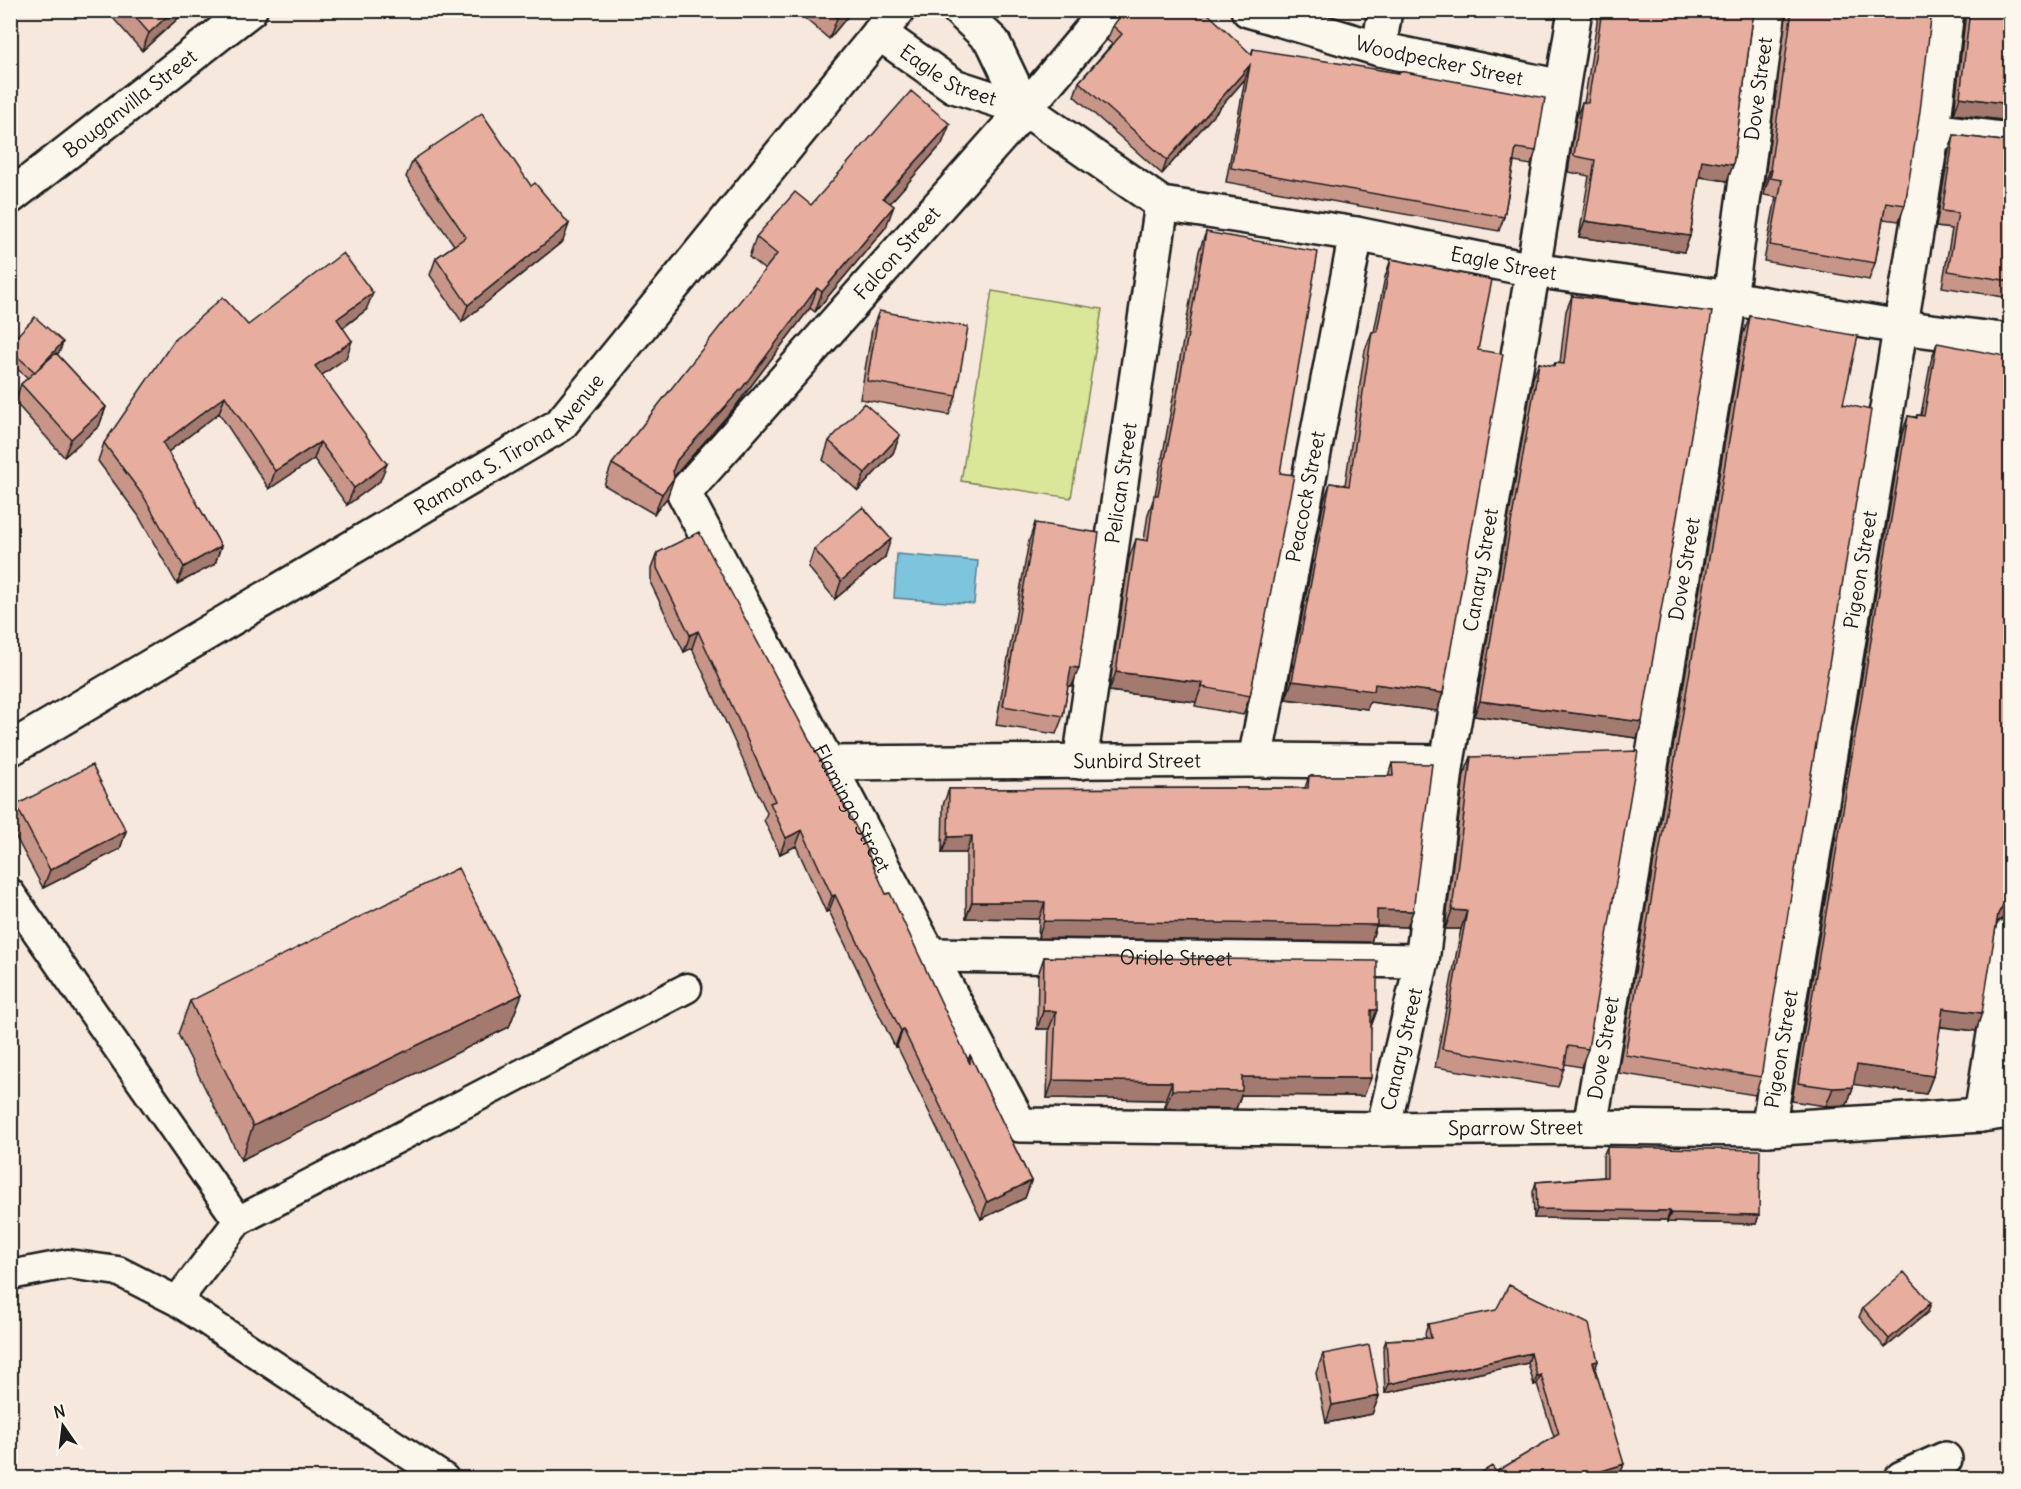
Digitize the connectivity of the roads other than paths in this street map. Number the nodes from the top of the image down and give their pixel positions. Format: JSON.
{"nodes":[{"id":1,"x":250,"y":10,"type":"edge"},
{"id":2,"x":959,"y":10,"type":"edge"},
{"id":3,"x":1108,"y":10,"type":"edge"},
{"id":4,"x":1248,"y":10,"type":"edge"},
{"id":5,"x":1385,"y":10,"type":"edge"},
{"id":6,"x":1575,"y":10,"type":"edge"},
{"id":7,"x":1769,"y":10,"type":"edge"},
{"id":8,"x":1947,"y":10,"type":"edge"},
{"id":9,"x":888,"y":22,"type":"edge"},
{"id":10,"x":1379,"y":49,"type":"junction"},
{"id":11,"x":1562,"y":87,"type":"junction"},
{"id":12,"x":1025,"y":109,"type":"junction"},
{"id":13,"x":1933,"y":129,"type":"junction"},
{"id":14,"x":2010,"y":140,"type":"edge"},
{"id":15,"x":10,"y":197,"type":"edge"},
{"id":16,"x":1162,"y":204,"type":"junction"},
{"id":17,"x":1356,"y":234,"type":"junction"},
{"id":18,"x":1533,"y":270,"type":"junction"},
{"id":19,"x":1730,"y":298,"type":"junction"},
{"id":20,"x":1900,"y":327,"type":"junction"},
{"id":21,"x":2010,"y":341,"type":"edge"},
{"id":22,"x":684,"y":493,"type":"joint"},
{"id":23,"x":10,"y":749,"type":"edge"},
{"id":24,"x":1254,"y":760,"type":"junction"},
{"id":25,"x":1080,"y":762,"type":"junction"},
{"id":26,"x":1447,"y":762,"type":"junction"},
{"id":27,"x":828,"y":764,"type":"junction"},
{"id":28,"x":10,"y":893,"type":"edge"},
{"id":29,"x":2010,"y":935,"type":"edge"},
{"id":30,"x":930,"y":955,"type":"junction"},
{"id":31,"x":1422,"y":961,"type":"junction"},
{"id":32,"x":687,"y":988,"type":"dead end"},
{"id":33,"x":1996,"y":1113,"type":"edge"},
{"id":34,"x":1020,"y":1125,"type":"joint"},
{"id":35,"x":1590,"y":1127,"type":"junction"},
{"id":36,"x":1383,"y":1129,"type":"junction"},
{"id":37,"x":1768,"y":1129,"type":"junction"},
{"id":38,"x":238,"y":1221,"type":"junction"},
{"id":39,"x":10,"y":1275,"type":"edge"},
{"id":40,"x":177,"y":1301,"type":"junction"},
{"id":41,"x":1945,"y":1459,"type":"dead end"},
{"id":42,"x":444,"y":1479,"type":"edge"},
{"id":43,"x":1902,"y":1479,"type":"edge"}],
"edges":[{"from":1,"to":15,"type":"street","name":"Bouganvilla Street"},
{"from":2,"to":12,"type":"street","name":"Eagle Street"},
{"from":3,"to":12,"type":"street","name":"Falcon Street"},
{"from":4,"to":10,"type":"street","name":"Woodpecker Street"},
{"from":5,"to":10,"type":"street"},
{"from":6,"to":11,"type":"street","name":"Canary Street"},
{"from":7,"to":19,"type":"street","name":"Dove Street"},
{"from":8,"to":13,"type":"street","name":"Pigeon Street"},
{"from":9,"to":12,"type":"street","name":"Eagle Street"},
{"from":9,"to":23,"type":"street","name":"Ramona S. Tirona Avenue"},
{"from":10,"to":11,"type":"street","name":"Woodpecker Street"},
{"from":11,"to":18,"type":"street","name":"Canary Street"},
{"from":12,"to":16,"type":"street","name":"Eagle Street"},
{"from":12,"to":22,"type":"street","name":"Falcon Street"},
{"from":13,"to":14,"type":"street"},
{"from":13,"to":20,"type":"street","name":"Pigeon Street"},
{"from":16,"to":17,"type":"street","name":"Eagle Street"},
{"from":16,"to":25,"type":"street","name":"Pelican Street"},
{"from":17,"to":18,"type":"street","name":"Eagle Street"},
{"from":17,"to":24,"type":"street","name":"Peacock Street"},
{"from":18,"to":19,"type":"street","name":"Eagle Street"},
{"from":18,"to":26,"type":"street","name":"Canary Street"},
{"from":19,"to":20,"type":"street","name":"Eagle Street"},
{"from":19,"to":35,"type":"street","name":"Dove Street"},
{"from":20,"to":21,"type":"street","name":"Eagle Street"},
{"from":20,"to":37,"type":"street","name":"Pigeon Street"},
{"from":22,"to":27,"type":"street","name":"Flamingo Street"},
{"from":24,"to":25,"type":"street","name":"Sunbird Street"},
{"from":24,"to":26,"type":"street","name":"Sunbird Street"},
{"from":25,"to":27,"type":"street","name":"Sunbird Street"},
{"from":26,"to":31,"type":"street","name":"Canary Street"},
{"from":27,"to":30,"type":"street","name":"Flamingo Street"},
{"from":28,"to":38,"type":"lane"},
{"from":29,"to":33,"type":"street"},
{"from":30,"to":31,"type":"street","name":"Oriole Street"},
{"from":30,"to":34,"type":"street","name":"Flamingo Street"},
{"from":31,"to":36,"type":"street","name":"Canary Street"},
{"from":32,"to":38,"type":"lane"},
{"from":33,"to":37,"type":"street","name":"Sparrow Street"},
{"from":34,"to":36,"type":"street","name":"Sparrow Street"},
{"from":35,"to":36,"type":"street","name":"Sparrow Street"},
{"from":35,"to":37,"type":"street","name":"Sparrow Street"},
{"from":38,"to":40,"type":"lane"},
{"from":39,"to":40,"type":"lane"},
{"from":40,"to":42,"type":"lane"},
{"from":41,"to":43,"type":"street"}]}
